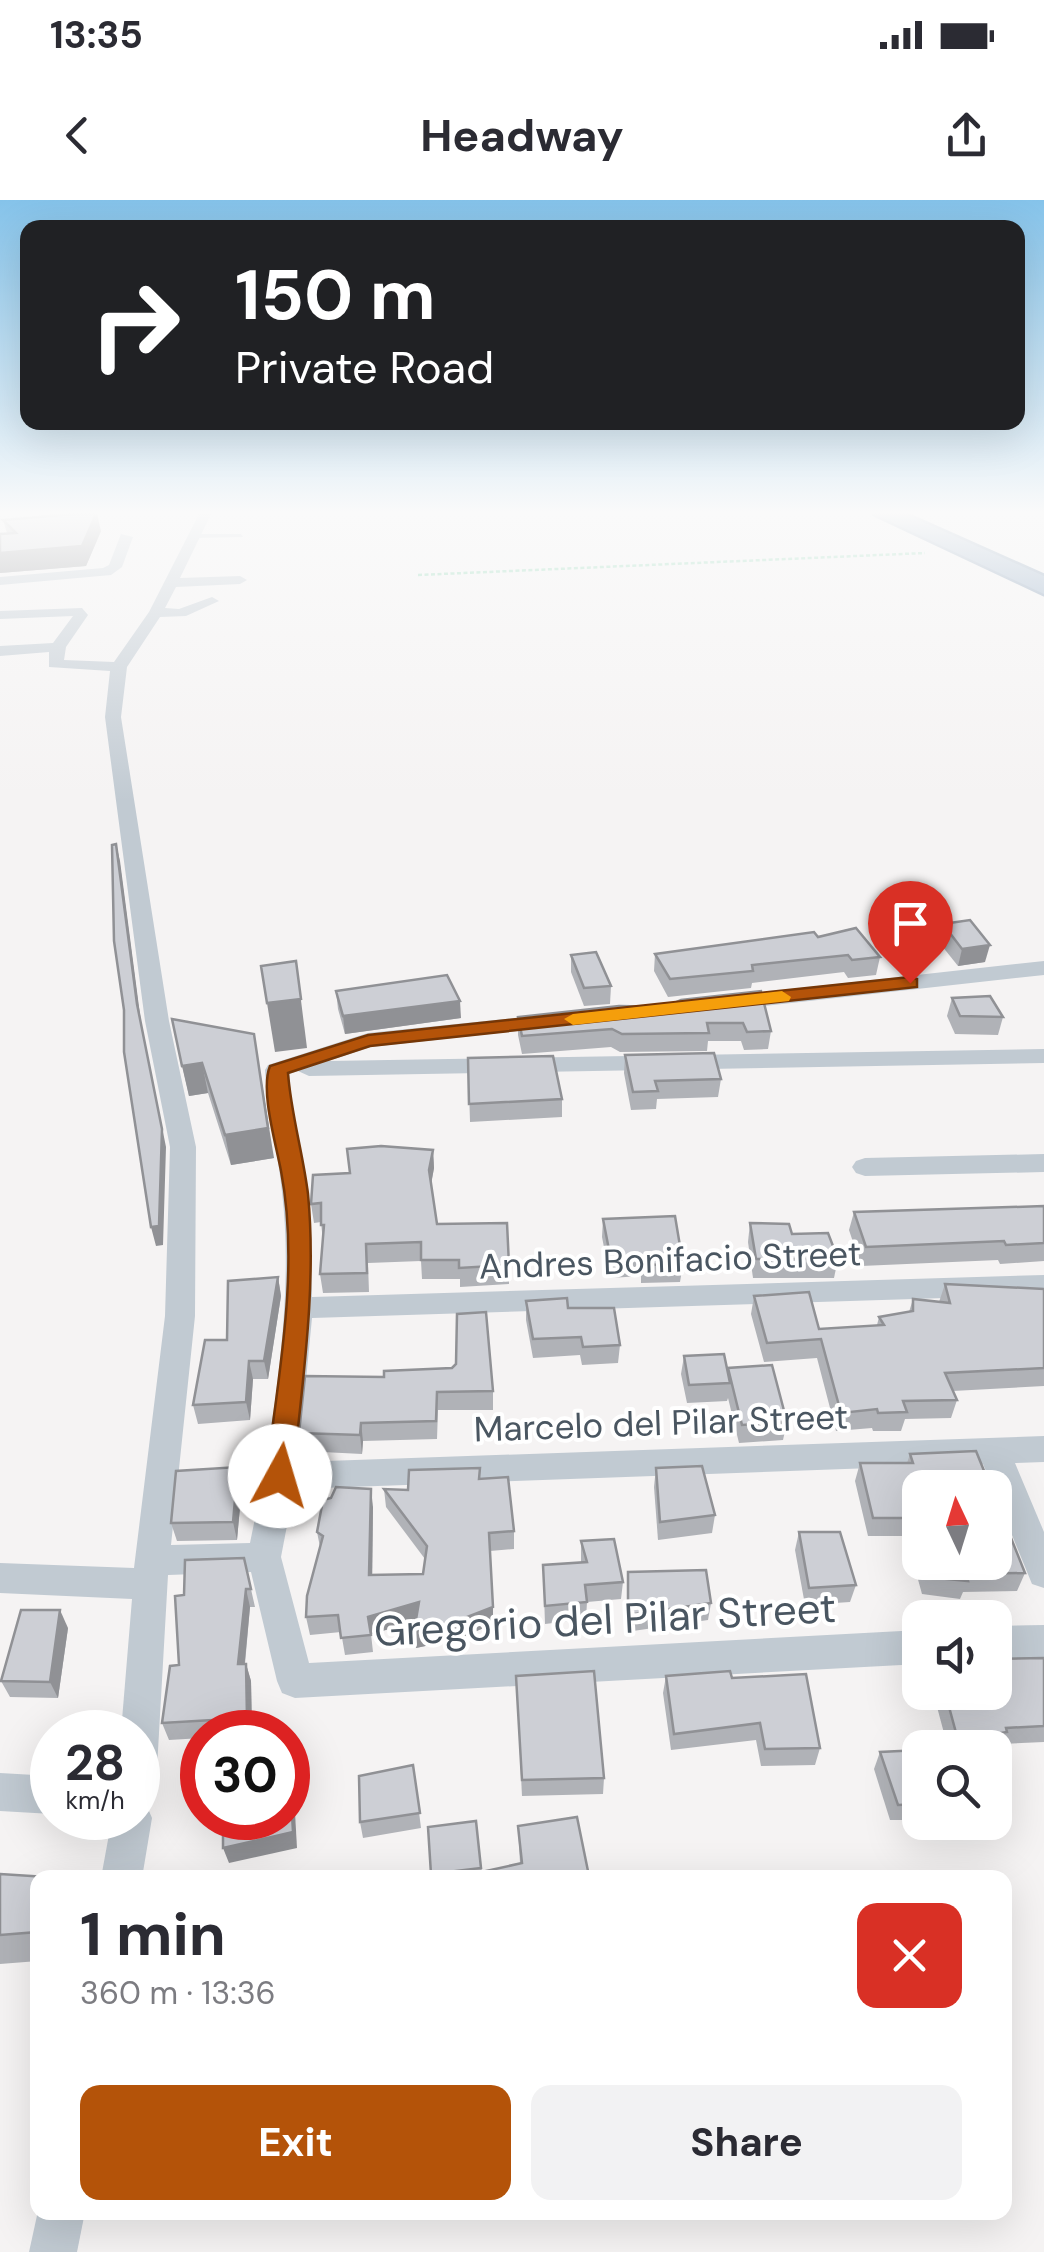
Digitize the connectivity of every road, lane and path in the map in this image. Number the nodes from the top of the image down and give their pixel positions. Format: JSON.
{"nodes":[{"id":1,"x":189,"y":610,"type":"edge"},
{"id":2,"x":156,"y":612,"type":"joint"},
{"id":3,"x":0,"y":615,"type":"edge"},
{"id":4,"x":58,"y":647,"type":"junction"},
{"id":5,"x":0,"y":651,"type":"edge"},
{"id":6,"x":119,"y":667,"type":"junction"},
{"id":7,"x":1044,"y":968,"type":"edge"},
{"id":8,"x":702,"y":1006,"type":"edge"},
{"id":9,"x":587,"y":1018,"type":"edge"},
{"id":10,"x":1044,"y":1056,"type":"edge"},
{"id":11,"x":277,"y":1070,"type":"junction"},
{"id":12,"x":1044,"y":1163,"type":"edge"},
{"id":13,"x":866,"y":1166,"type":"dead end"},
{"id":14,"x":1044,"y":1286,"type":"edge"},
{"id":15,"x":298,"y":1308,"type":"junction"},
{"id":16,"x":1044,"y":1449,"type":"edge"},
{"id":17,"x":994,"y":1451,"type":"junction"},
{"id":18,"x":280,"y":1476,"type":"junction"},
{"id":19,"x":264,"y":1557,"type":"junction"},
{"id":20,"x":151,"y":1572,"type":"junction"},
{"id":21,"x":1044,"y":1573,"type":"edge"},
{"id":22,"x":0,"y":1578,"type":"edge"},
{"id":23,"x":1044,"y":1641,"type":"edge"},
{"id":24,"x":1012,"y":1642,"type":"edge"},
{"id":25,"x":902,"y":1649,"type":"edge"},
{"id":26,"x":142,"y":1710,"type":"edge"},
{"id":27,"x":0,"y":1792,"type":"edge"},
{"id":28,"x":30,"y":1794,"type":"edge"},
{"id":29,"x":128,"y":1840,"type":"edge"},
{"id":30,"x":122,"y":1870,"type":"edge"},
{"id":31,"x":59,"y":2220,"type":"edge"},
{"id":32,"x":53,"y":2252,"type":"edge"}],
"edges":[{"from":1,"to":2,"type":"street"},
{"from":2,"to":6,"type":"street"},
{"from":3,"to":4,"type":"street"},
{"from":4,"to":5,"type":"street"},
{"from":4,"to":6,"type":"street"},
{"from":6,"to":20,"type":"street"},
{"from":7,"to":8,"type":"street"},
{"from":9,"to":11,"type":"street"},
{"from":10,"to":11,"type":"street"},
{"from":11,"to":15,"type":"street"},
{"from":12,"to":13,"type":"street"},
{"from":14,"to":15,"type":"street","name":"Andres Bonifacio Street"},
{"from":15,"to":18,"type":"street"},
{"from":16,"to":17,"type":"street","name":"Marcelo del Pilar Street"},
{"from":17,"to":18,"type":"street","name":"Marcelo del Pilar Street"},
{"from":17,"to":21,"type":"street"},
{"from":18,"to":19,"type":"street"},
{"from":19,"to":20,"type":"street"},
{"from":19,"to":25,"type":"street","name":"Gregorio del Pilar Street"},
{"from":20,"to":22,"type":"street"},
{"from":20,"to":26,"type":"street"},
{"from":23,"to":24,"type":"street"},
{"from":27,"to":28,"type":"street"},
{"from":29,"to":30,"type":"street"},
{"from":31,"to":32,"type":"street"}]}
